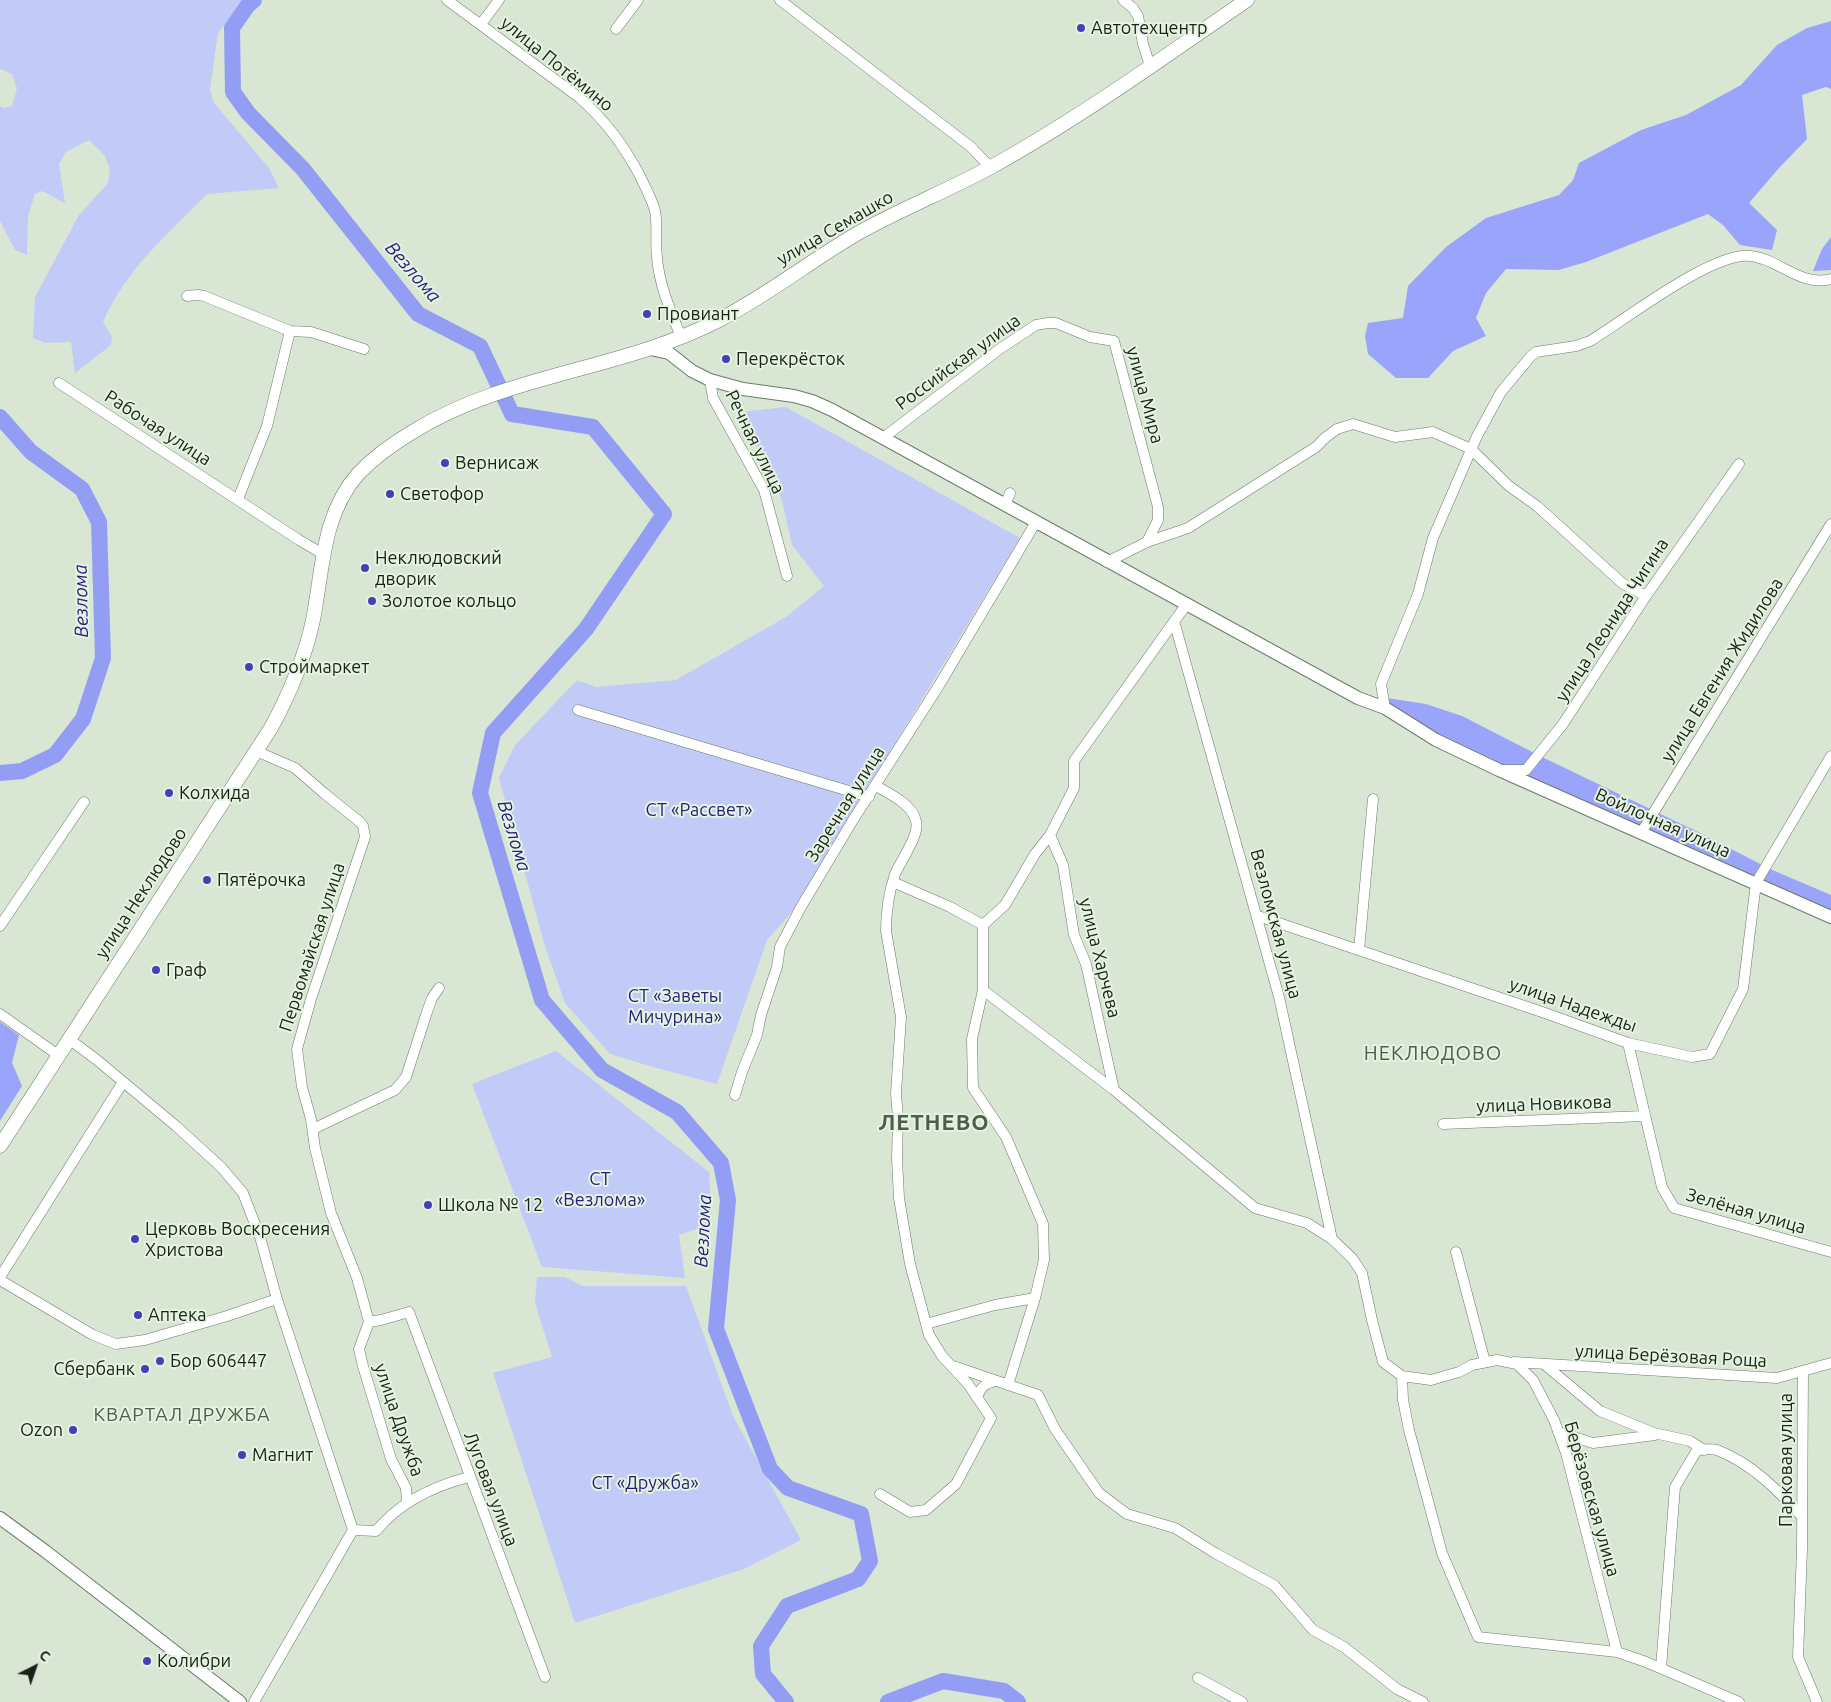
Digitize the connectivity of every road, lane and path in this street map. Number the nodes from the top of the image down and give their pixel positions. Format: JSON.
{"nodes":[{"id":1,"x":447,"y":0,"type":"edge"},
{"id":2,"x":499,"y":0,"type":"edge"},
{"id":3,"x":638,"y":0,"type":"edge"},
{"id":4,"x":780,"y":0,"type":"edge"},
{"id":5,"x":1123,"y":0,"type":"edge"},
{"id":6,"x":1247,"y":0,"type":"edge"},
{"id":7,"x":481,"y":24,"type":"junction"},
{"id":8,"x":616,"y":29,"type":"dead end"},
{"id":9,"x":1150,"y":66,"type":"junction"},
{"id":10,"x":990,"y":167,"type":"junction"},
{"id":11,"x":1831,"y":279,"type":"edge"},
{"id":12,"x":187,"y":296,"type":"dead end"},
{"id":13,"x":290,"y":331,"type":"junction"},
{"id":14,"x":682,"y":337,"type":"junction"},
{"id":15,"x":1114,"y":341,"type":"joint"},
{"id":16,"x":364,"y":349,"type":"dead end"},
{"id":17,"x":650,"y":349,"type":"junction"},
{"id":18,"x":677,"y":359,"type":"junction"},
{"id":19,"x":710,"y":380,"type":"junction"},
{"id":20,"x":59,"y":382,"type":"dead end"},
{"id":21,"x":474,"y":401,"type":"joint"},
{"id":22,"x":883,"y":438,"type":"junction"},
{"id":23,"x":1471,"y":449,"type":"junction"},
{"id":24,"x":1739,"y":464,"type":"dead end"},
{"id":25,"x":238,"y":499,"type":"junction"},
{"id":26,"x":1036,"y":522,"type":"junction"},
{"id":27,"x":1831,"y":524,"type":"edge"},
{"id":28,"x":1147,"y":542,"type":"junction"},
{"id":29,"x":323,"y":554,"type":"junction"},
{"id":30,"x":1107,"y":562,"type":"junction"},
{"id":31,"x":787,"y":576,"type":"dead end"},
{"id":32,"x":1646,"y":596,"type":"junction"},
{"id":33,"x":1186,"y":605,"type":"junction"},
{"id":34,"x":1174,"y":622,"type":"junction"},
{"id":35,"x":1385,"y":708,"type":"junction"},
{"id":36,"x":578,"y":710,"type":"dead end"},
{"id":37,"x":256,"y":751,"type":"junction"},
{"id":38,"x":1831,"y":756,"type":"edge"},
{"id":39,"x":1499,"y":770,"type":"junction"},
{"id":40,"x":876,"y":786,"type":"junction"},
{"id":41,"x":869,"y":797,"type":"junction"},
{"id":42,"x":1373,"y":799,"type":"dead end"},
{"id":43,"x":84,"y":802,"type":"dead end"},
{"id":44,"x":1641,"y":833,"type":"junction"},
{"id":45,"x":1050,"y":836,"type":"junction"},
{"id":46,"x":893,"y":882,"type":"junction"},
{"id":47,"x":1756,"y":883,"type":"junction"},
{"id":48,"x":1258,"y":916,"type":"junction"},
{"id":49,"x":1831,"y":917,"type":"edge"},
{"id":50,"x":983,"y":925,"type":"junction"},
{"id":51,"x":0,"y":926,"type":"edge"},
{"id":52,"x":1359,"y":950,"type":"junction"},
{"id":53,"x":439,"y":988,"type":"dead end"},
{"id":54,"x":983,"y":990,"type":"junction"},
{"id":55,"x":0,"y":1014,"type":"edge"},
{"id":56,"x":69,"y":1040,"type":"junction"},
{"id":57,"x":1628,"y":1043,"type":"junction"},
{"id":58,"x":58,"y":1056,"type":"junction"},
{"id":59,"x":124,"y":1082,"type":"junction"},
{"id":60,"x":1114,"y":1090,"type":"junction"},
{"id":61,"x":735,"y":1095,"type":"dead end"},
{"id":62,"x":1645,"y":1116,"type":"junction"},
{"id":63,"x":1443,"y":1124,"type":"dead end"},
{"id":64,"x":313,"y":1129,"type":"junction"},
{"id":65,"x":0,"y":1146,"type":"edge"},
{"id":66,"x":1332,"y":1240,"type":"junction"},
{"id":67,"x":1456,"y":1252,"type":"dead end"},
{"id":68,"x":1831,"y":1252,"type":"edge"},
{"id":69,"x":0,"y":1278,"type":"edge"},
{"id":70,"x":1035,"y":1298,"type":"junction"},
{"id":71,"x":277,"y":1299,"type":"junction"},
{"id":72,"x":369,"y":1322,"type":"junction"},
{"id":73,"x":926,"y":1324,"type":"junction"},
{"id":74,"x":1485,"y":1362,"type":"junction"},
{"id":75,"x":1508,"y":1362,"type":"junction"},
{"id":76,"x":1831,"y":1363,"type":"edge"},
{"id":77,"x":1544,"y":1364,"type":"junction"},
{"id":78,"x":952,"y":1366,"type":"junction"},
{"id":79,"x":1803,"y":1371,"type":"junction"},
{"id":80,"x":1402,"y":1376,"type":"junction"},
{"id":81,"x":995,"y":1381,"type":"junction"},
{"id":82,"x":1008,"y":1385,"type":"junction"},
{"id":83,"x":977,"y":1398,"type":"junction"},
{"id":84,"x":1558,"y":1432,"type":"junction"},
{"id":85,"x":1658,"y":1434,"type":"junction"},
{"id":86,"x":1704,"y":1450,"type":"junction"},
{"id":87,"x":469,"y":1476,"type":"junction"},
{"id":88,"x":880,"y":1494,"type":"dead end"},
{"id":89,"x":406,"y":1502,"type":"junction"},
{"id":90,"x":1802,"y":1517,"type":"junction"},
{"id":91,"x":0,"y":1518,"type":"edge"},
{"id":92,"x":353,"y":1530,"type":"junction"},
{"id":93,"x":1617,"y":1652,"type":"junction"},
{"id":94,"x":1661,"y":1668,"type":"junction"},
{"id":95,"x":545,"y":1677,"type":"dead end"},
{"id":96,"x":1198,"y":1678,"type":"dead end"},
{"id":97,"x":240,"y":1702,"type":"edge"},
{"id":98,"x":254,"y":1702,"type":"edge"},
{"id":99,"x":1242,"y":1702,"type":"edge"},
{"id":100,"x":1423,"y":1702,"type":"edge"},
{"id":101,"x":1739,"y":1702,"type":"edge"},
{"id":102,"x":1817,"y":1702,"type":"edge"}],
"edges":[{"from":1,"to":7,"type":"street","name":"улица Потёмино"},
{"from":2,"to":7,"type":"street"},
{"from":3,"to":8,"type":"street"},
{"from":4,"to":10,"type":"street"},
{"from":5,"to":9,"type":"street"},
{"from":6,"to":9,"type":"main road","name":"улица Семашко"},
{"from":7,"to":14,"type":"street","name":"улица Потёмино"},
{"from":9,"to":10,"type":"main road","name":"улица Семашко"},
{"from":10,"to":14,"type":"main road","name":"улица Семашко"},
{"from":11,"to":23,"type":"street"},
{"from":12,"to":13,"type":"street"},
{"from":13,"to":16,"type":"street"},
{"from":13,"to":25,"type":"street"},
{"from":14,"to":17,"type":"main road","name":"улица Семашко"},
{"from":14,"to":18,"type":"street"},
{"from":15,"to":22,"type":"street","name":"Российская улица"},
{"from":15,"to":28,"type":"street","name":"улица Мира"},
{"from":17,"to":18,"type":"street","name":"Войлочная улица"},
{"from":17,"to":21,"type":"main road","name":"улица Семашко"},
{"from":18,"to":19,"type":"street","name":"Войлочная улица"},
{"from":19,"to":22,"type":"street","name":"Войлочная улица"},
{"from":19,"to":31,"type":"street","name":"Речная улица"},
{"from":20,"to":25,"type":"street","name":"Рабочая улица"},
{"from":21,"to":29,"type":"main road","name":"улица Неклюдово"},
{"from":22,"to":26,"type":"street","name":"Войлочная улица"},
{"from":23,"to":28,"type":"street"},
{"from":23,"to":32,"type":"street"},
{"from":23,"to":35,"type":"street"},
{"from":24,"to":32,"type":"street","name":"улица Леонида Чигина"},
{"from":25,"to":29,"type":"street","name":"Рабочая улица"},
{"from":26,"to":30,"type":"street","name":"Войлочная улица"},
{"from":26,"to":40,"type":"street","name":"Заречная улица"},
{"from":27,"to":44,"type":"street","name":"улица Евгения Жидилова"},
{"from":28,"to":30,"type":"street"},
{"from":29,"to":37,"type":"main road","name":"улица Неклюдово"},
{"from":30,"to":33,"type":"street","name":"Войлочная улица"},
{"from":32,"to":39,"type":"street","name":"улица Леонида Чигина"},
{"from":33,"to":34,"type":"street"},
{"from":33,"to":35,"type":"street","name":"Войлочная улица"},
{"from":34,"to":45,"type":"street"},
{"from":34,"to":48,"type":"street","name":"Везломская улица"},
{"from":35,"to":39,"type":"street","name":"Войлочная улица"},
{"from":36,"to":41,"type":"street"},
{"from":37,"to":56,"type":"main road","name":"улица Неклюдово"},
{"from":37,"to":64,"type":"street","name":"Первомайская улица"},
{"from":38,"to":47,"type":"street"},
{"from":39,"to":44,"type":"street","name":"Войлочная улица"},
{"from":40,"to":41,"type":"street","name":"Заречная улица"},
{"from":40,"to":46,"type":"street"},
{"from":41,"to":61,"type":"street","name":"Заречная улица"},
{"from":42,"to":52,"type":"street"},
{"from":43,"to":51,"type":"street"},
{"from":44,"to":47,"type":"street","name":"Войлочная улица"},
{"from":45,"to":50,"type":"street"},
{"from":45,"to":60,"type":"street","name":"улица Харчева"},
{"from":46,"to":50,"type":"street"},
{"from":46,"to":73,"type":"street"},
{"from":47,"to":49,"type":"street","name":"Войлочная улица"},
{"from":47,"to":57,"type":"street","name":"улица Надежды"},
{"from":48,"to":52,"type":"street","name":"улица Надежды"},
{"from":48,"to":66,"type":"street","name":"Везломская улица"},
{"from":50,"to":54,"type":"street"},
{"from":52,"to":57,"type":"street","name":"улица Надежды"},
{"from":53,"to":64,"type":"street"},
{"from":54,"to":60,"type":"street"},
{"from":54,"to":70,"type":"street"},
{"from":55,"to":58,"type":"street"},
{"from":56,"to":58,"type":"main road","name":"улица Неклюдово"},
{"from":56,"to":59,"type":"street"},
{"from":57,"to":62,"type":"street","name":"Зелёная улица"},
{"from":58,"to":65,"type":"main road","name":"улица Неклюдово"},
{"from":59,"to":69,"type":"street"},
{"from":59,"to":71,"type":"street"},
{"from":60,"to":66,"type":"street"},
{"from":62,"to":63,"type":"street","name":"улица Новикова"},
{"from":62,"to":68,"type":"street","name":"Зелёная улица"},
{"from":64,"to":72,"type":"street","name":"Первомайская улица"},
{"from":66,"to":80,"type":"street"},
{"from":67,"to":74,"type":"street"},
{"from":69,"to":71,"type":"street"},
{"from":70,"to":73,"type":"street"},
{"from":70,"to":82,"type":"street"},
{"from":71,"to":92,"type":"street"},
{"from":72,"to":87,"type":"street","name":"Луговая улица"},
{"from":72,"to":89,"type":"street","name":"улица Дружба"},
{"from":73,"to":78,"type":"street"},
{"from":74,"to":75,"type":"street"},
{"from":74,"to":80,"type":"street"},
{"from":75,"to":77,"type":"street","name":"улица Берёзовая Роща"},
{"from":75,"to":84,"type":"street","name":"Берёзовская улица"},
{"from":76,"to":79,"type":"street","name":"улица Берёзовая Роща"},
{"from":77,"to":79,"type":"street","name":"улица Берёзовая Роща"},
{"from":77,"to":85,"type":"street"},
{"from":78,"to":81,"type":"street"},
{"from":78,"to":83,"type":"street"},
{"from":79,"to":90,"type":"street","name":"Парковая улица"},
{"from":80,"to":93,"type":"street"},
{"from":81,"to":82,"type":"street"},
{"from":81,"to":83,"type":"street"},
{"from":82,"to":100,"type":"street"},
{"from":83,"to":88,"type":"street"},
{"from":84,"to":85,"type":"street"},
{"from":84,"to":93,"type":"street","name":"Берёзовская улица"},
{"from":85,"to":86,"type":"street"},
{"from":86,"to":90,"type":"street"},
{"from":86,"to":94,"type":"street"},
{"from":87,"to":89,"type":"street"},
{"from":87,"to":95,"type":"street","name":"Луговая улица"},
{"from":89,"to":92,"type":"street"},
{"from":90,"to":102,"type":"street","name":"Парковая улица"},
{"from":91,"to":97,"type":"street"},
{"from":92,"to":98,"type":"street"},
{"from":93,"to":94,"type":"street"},
{"from":94,"to":101,"type":"street"},
{"from":96,"to":99,"type":"street"}]}
